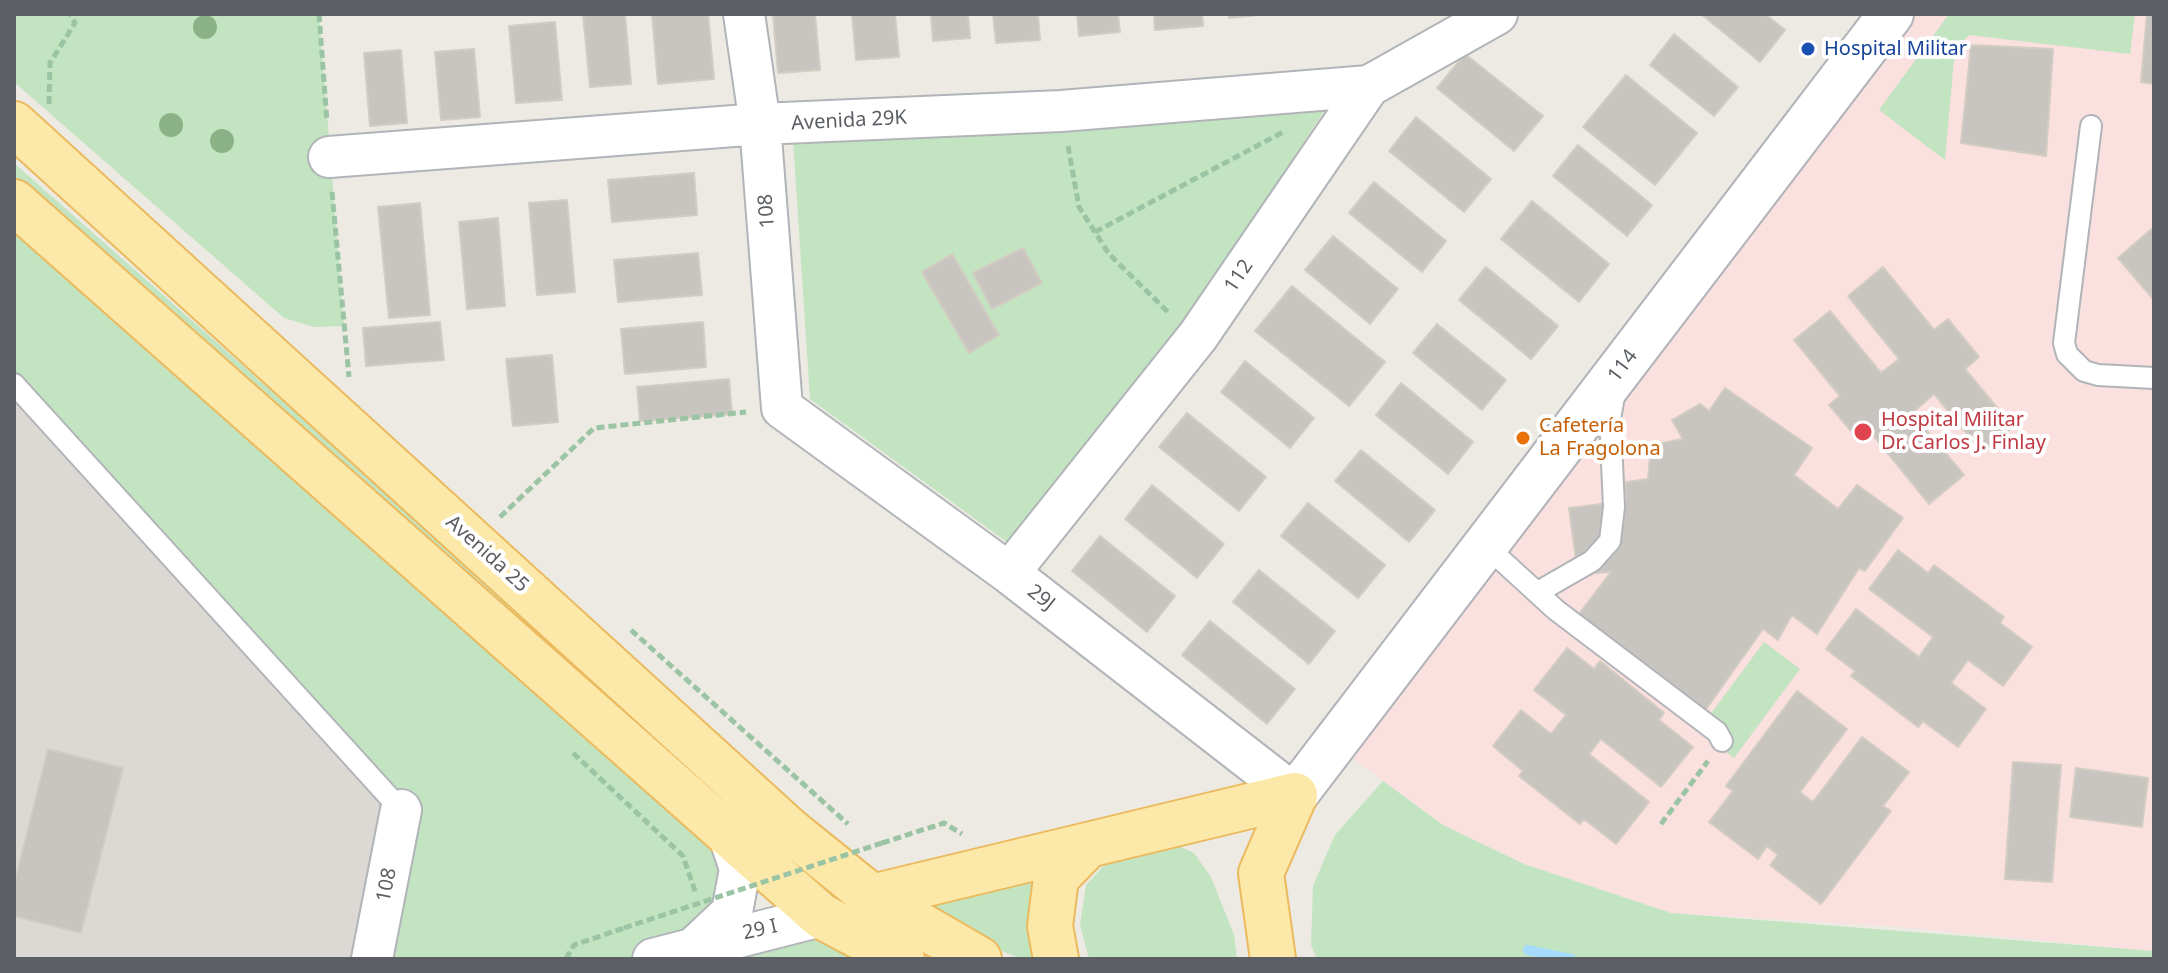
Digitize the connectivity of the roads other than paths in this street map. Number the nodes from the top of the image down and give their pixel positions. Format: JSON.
{"nodes":[{"id":1,"x":744,"y":14,"type":"edge"},
{"id":2,"x":1497,"y":14,"type":"edge"},
{"id":3,"x":1891,"y":14,"type":"edge"},
{"id":4,"x":1369,"y":86,"type":"junction"},
{"id":5,"x":31,"y":119,"type":"edge"},
{"id":6,"x":760,"y":124,"type":"junction"},
{"id":7,"x":2091,"y":126,"type":"dead end"},
{"id":8,"x":329,"y":157,"type":"road end"},
{"id":9,"x":14,"y":202,"type":"edge"},
{"id":10,"x":1619,"y":371,"type":"junction"},
{"id":11,"x":2154,"y":378,"type":"edge"},
{"id":12,"x":14,"y":384,"type":"edge"},
{"id":13,"x":782,"y":408,"type":"joint"},
{"id":14,"x":1486,"y":546,"type":"junction"},
{"id":15,"x":1009,"y":573,"type":"junction"},
{"id":16,"x":1538,"y":592,"type":"junction"},
{"id":17,"x":1722,"y":741,"type":"road end"},
{"id":18,"x":1295,"y":795,"type":"junction"},
{"id":19,"x":401,"y":810,"type":"joint"},
{"id":20,"x":1176,"y":823,"type":"junction"},
{"id":21,"x":728,"y":833,"type":"junction"},
{"id":22,"x":1088,"y":845,"type":"junction"},
{"id":23,"x":1261,"y":873,"type":"junction"},
{"id":24,"x":872,"y":897,"type":"junction"},
{"id":25,"x":821,"y":916,"type":"junction"},
{"id":26,"x":697,"y":945,"type":"junction"},
{"id":27,"x":372,"y":959,"type":"edge"},
{"id":28,"x":653,"y":959,"type":"edge"},
{"id":29,"x":902,"y":959,"type":"edge"},
{"id":30,"x":979,"y":959,"type":"edge"},
{"id":31,"x":1056,"y":959,"type":"edge"},
{"id":32,"x":1273,"y":959,"type":"edge"}],
"edges":[{"from":1,"to":6,"type":"street","name":"108"},
{"from":2,"to":4,"type":"street","name":"112"},
{"from":3,"to":10,"type":"main road","name":"114"},
{"from":4,"to":6,"type":"street","name":"Avenida 29K"},
{"from":4,"to":15,"type":"street","name":"112"},
{"from":5,"to":24,"type":"main road","name":"Avenida 25"},
{"from":6,"to":8,"type":"street","name":"Avenida 29K"},
{"from":6,"to":13,"type":"street","name":"108"},
{"from":7,"to":11,"type":"lane"},
{"from":9,"to":21,"type":"main road"},
{"from":10,"to":14,"type":"main road","name":"114"},
{"from":10,"to":16,"type":"lane"},
{"from":12,"to":19,"type":"lane"},
{"from":13,"to":15,"type":"street","name":"29J"},
{"from":14,"to":16,"type":"lane"},
{"from":14,"to":18,"type":"main road","name":"114"},
{"from":15,"to":18,"type":"street","name":"29J"},
{"from":16,"to":17,"type":"lane"},
{"from":18,"to":20,"type":"main road"},
{"from":18,"to":23,"type":"main road"},
{"from":19,"to":27,"type":"street","name":"108"},
{"from":20,"to":22,"type":"main road"},
{"from":20,"to":23,"type":"main road"},
{"from":21,"to":25,"type":"main road"},
{"from":21,"to":26,"type":"street"},
{"from":22,"to":24,"type":"main road"},
{"from":22,"to":31,"type":"main road"},
{"from":23,"to":32,"type":"main road"},
{"from":24,"to":30,"type":"main road","name":"Avenida 25"},
{"from":25,"to":26,"type":"street","name":"29 I"},
{"from":25,"to":29,"type":"main road"},
{"from":26,"to":28,"type":"street","name":"29 I"}]}
